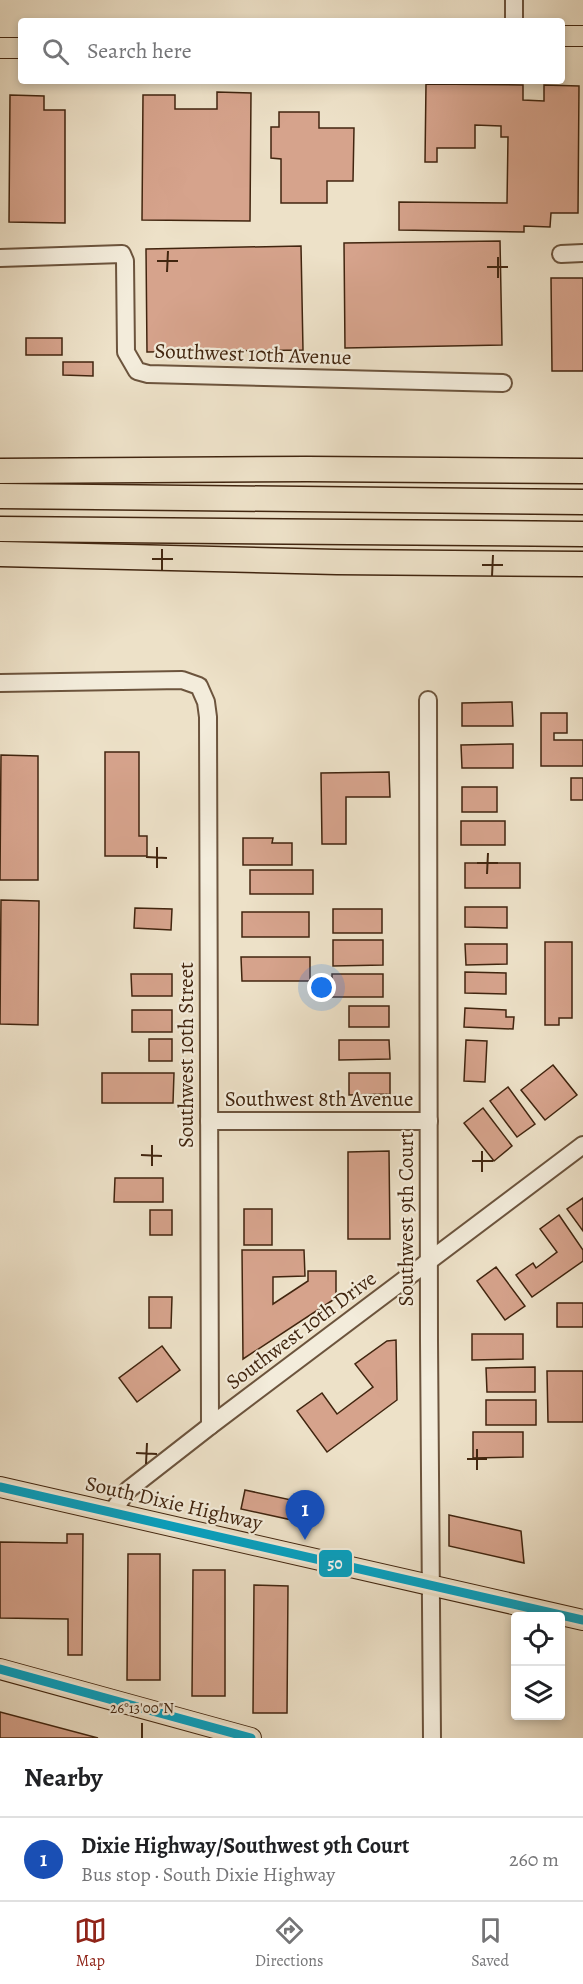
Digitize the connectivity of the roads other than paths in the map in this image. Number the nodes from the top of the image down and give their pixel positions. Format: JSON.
{"nodes":[{"id":1,"x":514,"y":0,"type":"edge"},
{"id":2,"x":514,"y":18,"type":"edge"},
{"id":3,"x":565,"y":36,"type":"edge"},
{"id":4,"x":583,"y":36,"type":"edge"},
{"id":5,"x":0,"y":48,"type":"edge"},
{"id":6,"x":18,"y":48,"type":"edge"},
{"id":7,"x":561,"y":254,"type":"dead end"},
{"id":8,"x":583,"y":254,"type":"edge"},
{"id":9,"x":0,"y":258,"type":"edge"},
{"id":10,"x":503,"y":383,"type":"dead end"},
{"id":11,"x":0,"y":471,"type":"edge"},
{"id":12,"x":583,"y":471,"type":"edge"},
{"id":13,"x":0,"y":496,"type":"edge"},
{"id":14,"x":583,"y":502,"type":"edge"},
{"id":15,"x":0,"y":529,"type":"edge"},
{"id":16,"x":583,"y":534,"type":"edge"},
{"id":17,"x":0,"y":554,"type":"edge"},
{"id":18,"x":583,"y":564,"type":"edge"},
{"id":19,"x":0,"y":682,"type":"edge"},
{"id":20,"x":429,"y":700,"type":"dead end"},
{"id":21,"x":209,"y":1121,"type":"junction"},
{"id":22,"x":429,"y":1121,"type":"junction"},
{"id":23,"x":583,"y":1145,"type":"edge"},
{"id":24,"x":429,"y":1262,"type":"junction"},
{"id":25,"x":210,"y":1426,"type":"junction"},
{"id":26,"x":0,"y":1487,"type":"edge"},
{"id":27,"x":111,"y":1514,"type":"junction"},
{"id":28,"x":432,"y":1586,"type":"junction"},
{"id":29,"x":583,"y":1620,"type":"edge"},
{"id":30,"x":0,"y":1669,"type":"edge"},
{"id":31,"x":251,"y":1738,"type":"edge"},
{"id":32,"x":432,"y":1738,"type":"edge"}],
"edges":[{"from":1,"to":2,"type":"street"},
{"from":3,"to":4,"type":"main road"},
{"from":5,"to":6,"type":"main road"},
{"from":7,"to":8,"type":"street"},
{"from":9,"to":10,"type":"street","name":"Southwest 10th Avenue"},
{"from":11,"to":12,"type":"highway"},
{"from":13,"to":14,"type":"highway"},
{"from":15,"to":16,"type":"highway"},
{"from":17,"to":18,"type":"highway"},
{"from":19,"to":21,"type":"street","name":"Southwest 10th Street"},
{"from":20,"to":22,"type":"street","name":"Southwest 9th Court"},
{"from":21,"to":22,"type":"street","name":"Southwest 8th Avenue"},
{"from":21,"to":25,"type":"street","name":"Southwest 10th Street"},
{"from":22,"to":24,"type":"street","name":"Southwest 9th Court"},
{"from":23,"to":24,"type":"street","name":"Southwest 10th Drive"},
{"from":24,"to":25,"type":"street","name":"Southwest 10th Drive"},
{"from":24,"to":28,"type":"street","name":"Southwest 9th Court"},
{"from":25,"to":27,"type":"street","name":"Southwest 10th Drive"},
{"from":26,"to":27,"type":"main road","name":"South Dixie Highway"},
{"from":27,"to":28,"type":"main road","name":"South Dixie Highway"},
{"from":28,"to":29,"type":"main road","name":"South Dixie Highway"},
{"from":28,"to":32,"type":"street","name":"Southwest 9th Court"},
{"from":30,"to":31,"type":"main road"}]}
